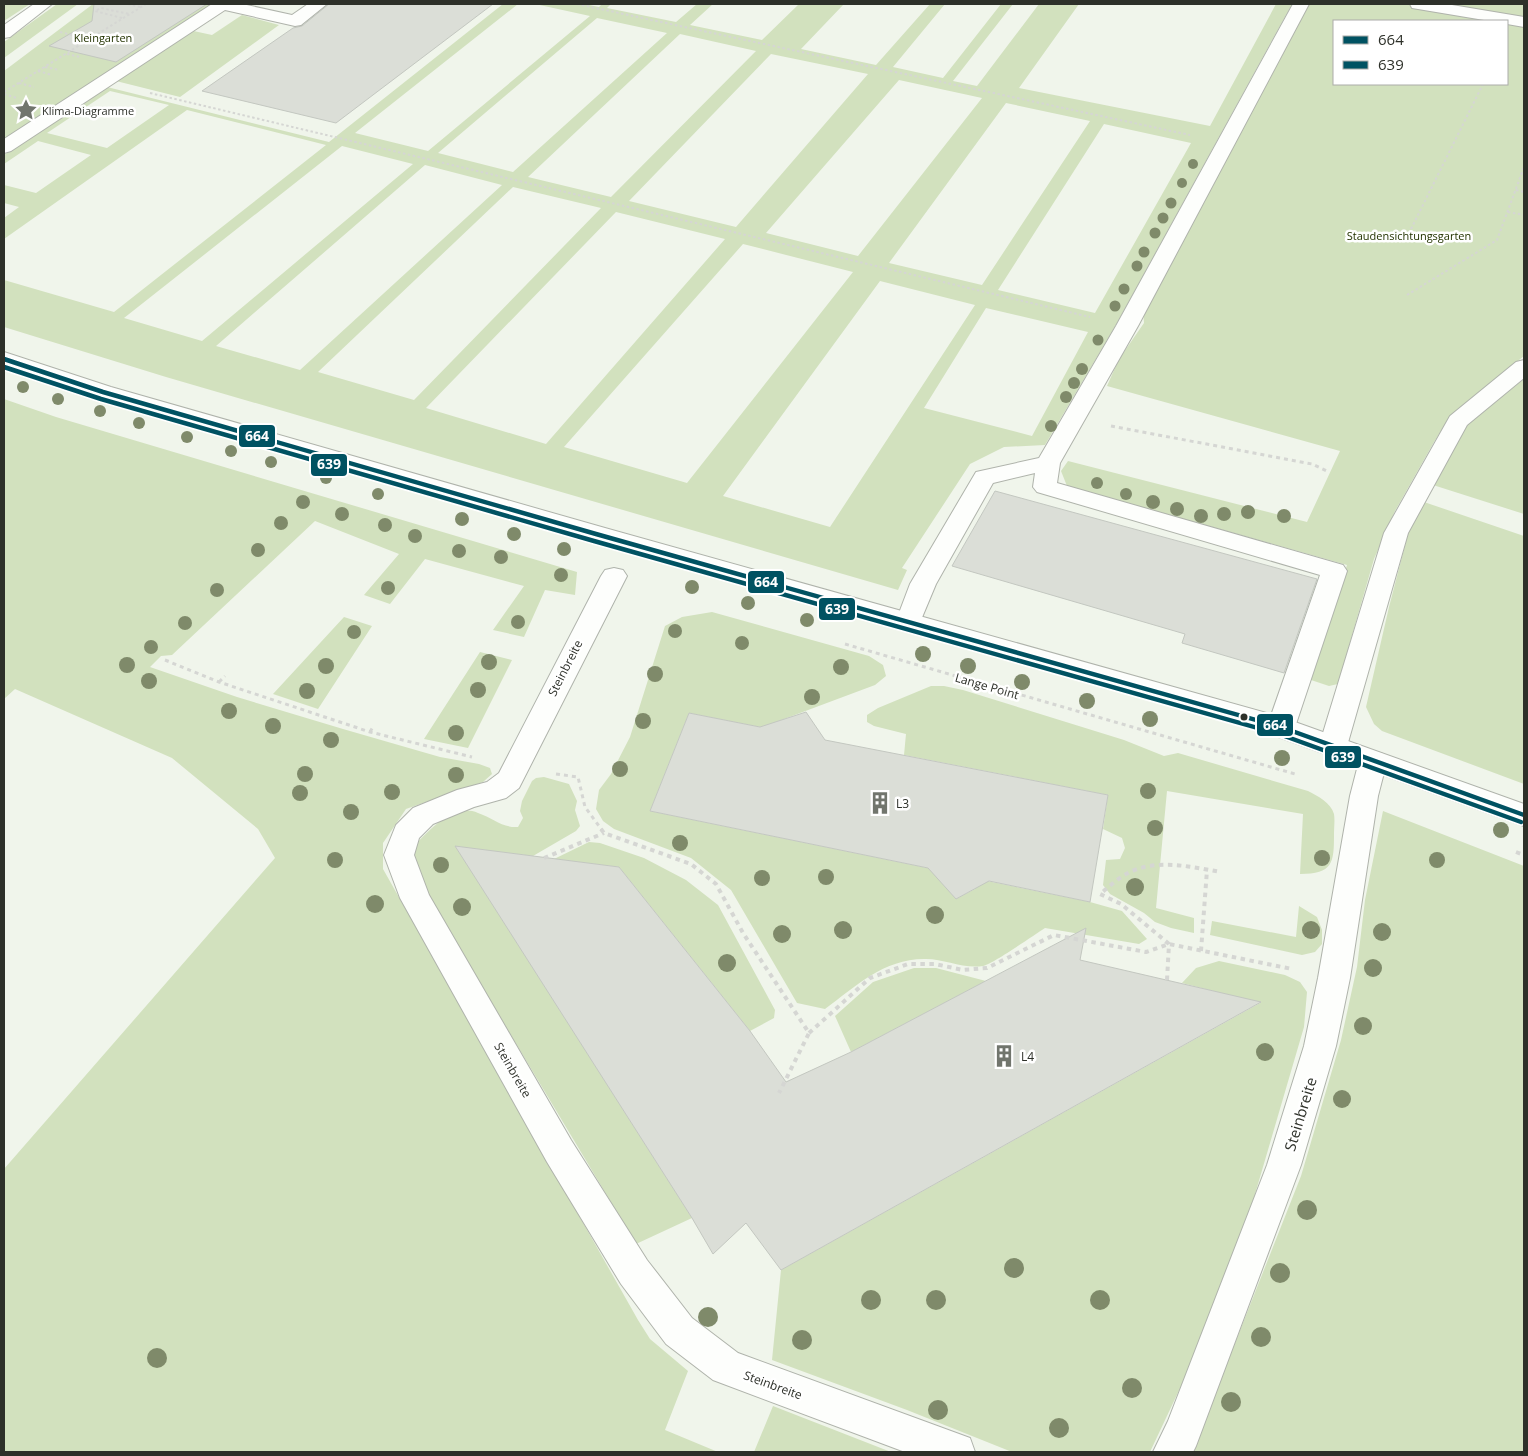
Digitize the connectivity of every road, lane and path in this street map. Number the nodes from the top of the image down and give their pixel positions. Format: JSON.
{"nodes":[{"id":1,"x":44,"y":4,"type":"edge"},
{"id":2,"x":128,"y":4,"type":"edge"},
{"id":3,"x":146,"y":4,"type":"edge"},
{"id":4,"x":222,"y":4,"type":"edge"},
{"id":5,"x":319,"y":4,"type":"edge"},
{"id":6,"x":577,"y":4,"type":"edge"},
{"id":7,"x":1300,"y":4,"type":"edge"},
{"id":8,"x":1418,"y":4,"type":"edge"},
{"id":9,"x":141,"y":7,"type":"junction"},
{"id":10,"x":129,"y":14,"type":"junction"},
{"id":11,"x":122,"y":18,"type":"junction"},
{"id":12,"x":1524,"y":22,"type":"edge"},
{"id":13,"x":4,"y":33,"type":"edge"},
{"id":14,"x":104,"y":82,"type":"junction"},
{"id":15,"x":1483,"y":85,"type":"edge"},
{"id":16,"x":4,"y":92,"type":"edge"},
{"id":17,"x":1226,"y":142,"type":"junction"},
{"id":18,"x":4,"y":147,"type":"edge"},
{"id":19,"x":1524,"y":167,"type":"edge"},
{"id":20,"x":1516,"y":190,"type":"junction"},
{"id":21,"x":1524,"y":192,"type":"edge"},
{"id":22,"x":1508,"y":212,"type":"junction"},
{"id":23,"x":1524,"y":215,"type":"edge"},
{"id":24,"x":1411,"y":229,"type":"dead end"},
{"id":25,"x":1407,"y":295,"type":"dead end"},
{"id":26,"x":1126,"y":326,"type":"junction"},
{"id":27,"x":4,"y":359,"type":"edge"},
{"id":28,"x":1524,"y":367,"type":"edge"},
{"id":29,"x":1073,"y":420,"type":"junction"},
{"id":30,"x":1048,"y":463,"type":"junction"},
{"id":31,"x":1329,"y":472,"type":"dead end"},
{"id":32,"x":614,"y":576,"type":"dead end"},
{"id":33,"x":909,"y":621,"type":"junction"},
{"id":34,"x":842,"y":643,"type":"dead end"},
{"id":35,"x":165,"y":660,"type":"dead end"},
{"id":36,"x":225,"y":676,"type":"dead end"},
{"id":37,"x":219,"y":682,"type":"junction"},
{"id":38,"x":374,"y":725,"type":"dead end"},
{"id":39,"x":1281,"y":727,"type":"junction"},
{"id":40,"x":370,"y":732,"type":"junction"},
{"id":41,"x":1333,"y":746,"type":"junction"},
{"id":42,"x":1373,"y":761,"type":"junction"},
{"id":43,"x":516,"y":767,"type":"junction"},
{"id":44,"x":1300,"y":776,"type":"dead end"},
{"id":45,"x":1524,"y":815,"type":"edge"},
{"id":46,"x":604,"y":833,"type":"junction"},
{"id":47,"x":544,"y":858,"type":"dead end"},
{"id":48,"x":1207,"y":870,"type":"junction"},
{"id":49,"x":1221,"y":872,"type":"dead end"},
{"id":50,"x":1169,"y":944,"type":"junction"},
{"id":51,"x":1200,"y":951,"type":"junction"},
{"id":52,"x":1334,"y":978,"type":"junction"},
{"id":53,"x":1167,"y":980,"type":"dead end"},
{"id":54,"x":809,"y":1033,"type":"junction"},
{"id":55,"x":779,"y":1093,"type":"dead end"},
{"id":56,"x":956,"y":1452,"type":"edge"},
{"id":57,"x":1172,"y":1452,"type":"edge"}],
"edges":[{"from":1,"to":13,"type":"street"},
{"from":2,"to":9,"type":"path"},
{"from":3,"to":9,"type":"path"},
{"from":4,"to":5,"type":"street"},
{"from":4,"to":14,"type":"street"},
{"from":6,"to":17,"type":"path"},
{"from":7,"to":17,"type":"street"},
{"from":8,"to":12,"type":"street"},
{"from":9,"to":10,"type":"path"},
{"from":10,"to":11,"type":"path"},
{"from":10,"to":11,"type":"path"},
{"from":11,"to":16,"type":"path"},
{"from":14,"to":18,"type":"street"},
{"from":14,"to":26,"type":"path"},
{"from":15,"to":24,"type":"path"},
{"from":17,"to":26,"type":"street"},
{"from":19,"to":20,"type":"path"},
{"from":20,"to":21,"type":"path"},
{"from":20,"to":22,"type":"path"},
{"from":22,"to":23,"type":"path"},
{"from":22,"to":25,"type":"path"},
{"from":26,"to":29,"type":"street"},
{"from":27,"to":33,"type":"street"},
{"from":28,"to":41,"type":"street"},
{"from":29,"to":30,"type":"street"},
{"from":29,"to":31,"type":"path"},
{"from":30,"to":33,"type":"street"},
{"from":30,"to":39,"type":"street"},
{"from":32,"to":43,"type":"street","name":"Steinbreite"},
{"from":33,"to":39,"type":"street"},
{"from":34,"to":44,"type":"path","name":"Lange Point"},
{"from":35,"to":37,"type":"path"},
{"from":36,"to":37,"type":"path"},
{"from":37,"to":40,"type":"path"},
{"from":38,"to":40,"type":"path"},
{"from":39,"to":41,"type":"street"},
{"from":40,"to":43,"type":"path"},
{"from":41,"to":42,"type":"street"},
{"from":42,"to":45,"type":"street"},
{"from":42,"to":52,"type":"street","name":"Steinbreite"},
{"from":43,"to":46,"type":"path"},
{"from":43,"to":56,"type":"street","name":"Steinbreite"},
{"from":46,"to":47,"type":"path"},
{"from":46,"to":54,"type":"path"},
{"from":48,"to":49,"type":"path"},
{"from":48,"to":50,"type":"path"},
{"from":48,"to":51,"type":"path"},
{"from":50,"to":51,"type":"path"},
{"from":50,"to":53,"type":"path"},
{"from":50,"to":54,"type":"path"},
{"from":51,"to":52,"type":"path"},
{"from":52,"to":57,"type":"street","name":"Steinbreite"},
{"from":54,"to":55,"type":"path"}]}
